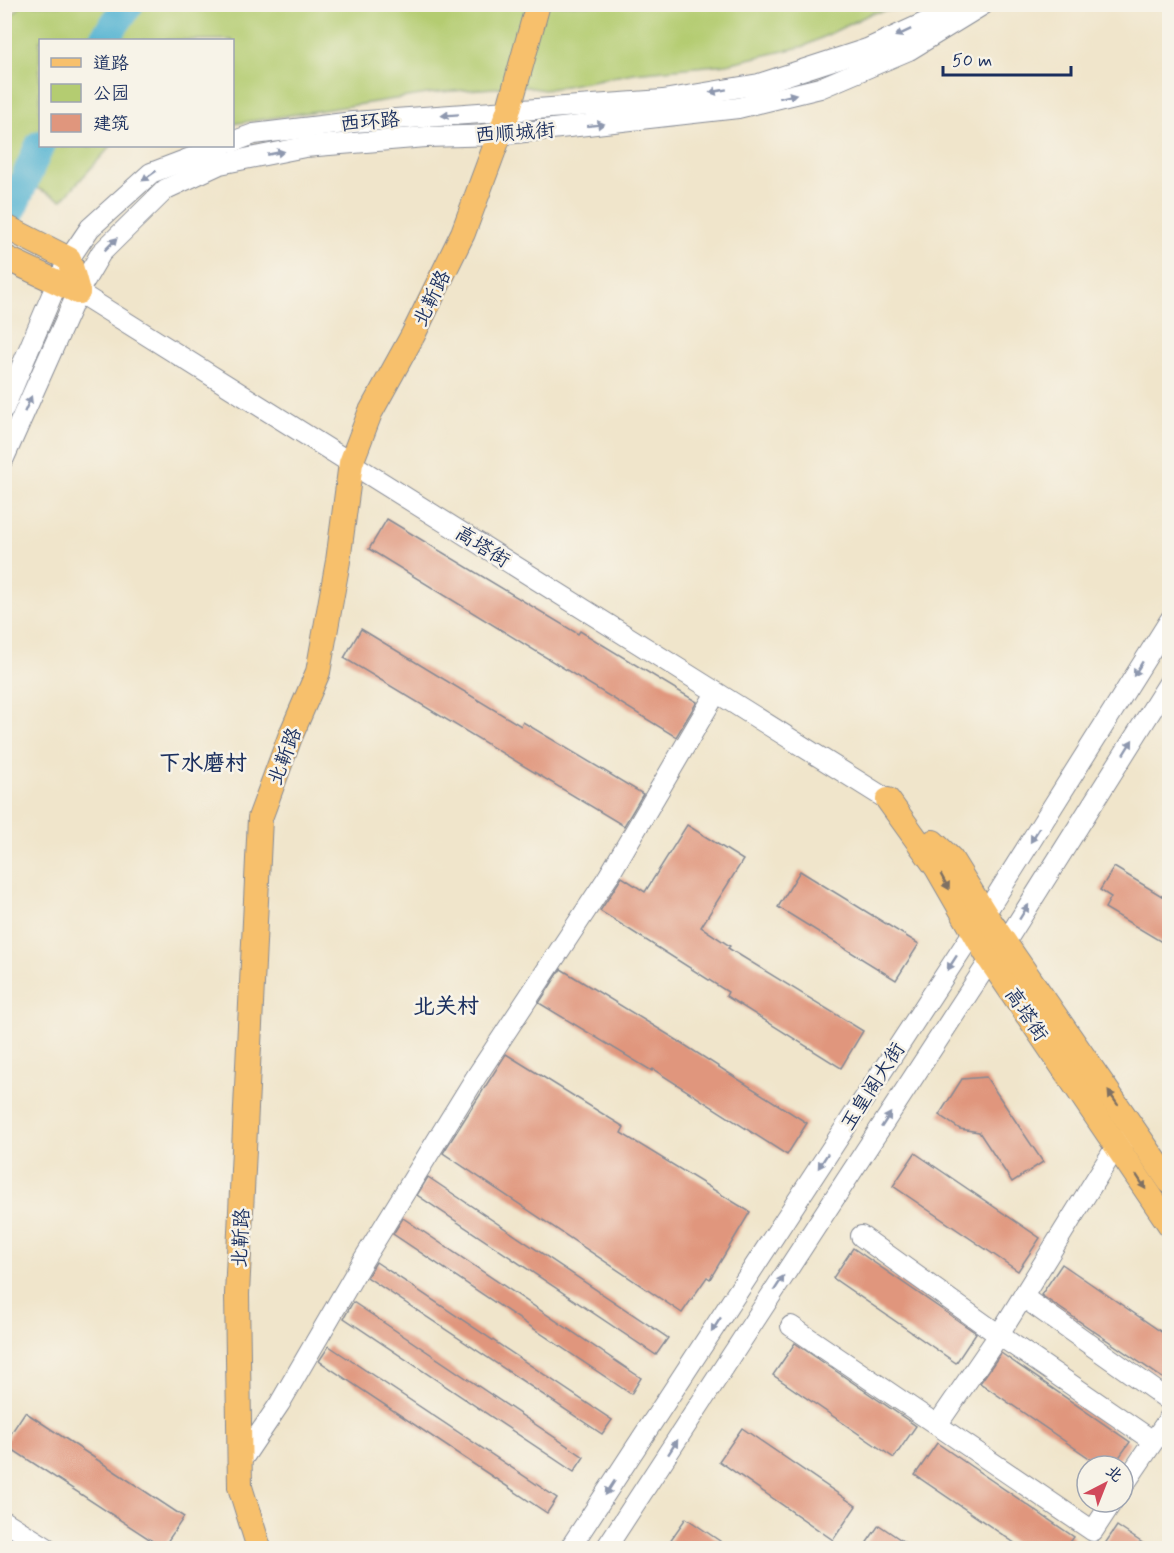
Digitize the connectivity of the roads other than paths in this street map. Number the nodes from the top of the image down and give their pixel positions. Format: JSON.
{"nodes":[{"id":1,"x":538,"y":4,"type":"edge"},
{"id":2,"x":954,"y":4,"type":"edge"},
{"id":3,"x":984,"y":4,"type":"edge"},
{"id":4,"x":508,"y":112,"type":"junction"},
{"id":5,"x":499,"y":135,"type":"junction"},
{"id":6,"x":234,"y":141,"type":"edge"},
{"id":7,"x":219,"y":147,"type":"edge"},
{"id":8,"x":4,"y":226,"type":"edge"},
{"id":9,"x":69,"y":259,"type":"junction"},
{"id":10,"x":15,"y":262,"type":"edge"},
{"id":11,"x":67,"y":288,"type":"junction"},
{"id":12,"x":4,"y":408,"type":"edge"},
{"id":13,"x":4,"y":458,"type":"edge"},
{"id":14,"x":351,"y":463,"type":"junction"},
{"id":15,"x":1170,"y":620,"type":"edge"},
{"id":16,"x":1170,"y":681,"type":"edge"},
{"id":17,"x":716,"y":693,"type":"junction"},
{"id":18,"x":888,"y":800,"type":"joint"},
{"id":19,"x":979,"y":923,"type":"junction"},
{"id":20,"x":997,"y":951,"type":"junction"},
{"id":21,"x":1126,"y":1138,"type":"junction"},
{"id":22,"x":1170,"y":1182,"type":"edge"},
{"id":23,"x":1170,"y":1225,"type":"edge"},
{"id":24,"x":861,"y":1236,"type":"dead end"},
{"id":25,"x":1023,"y":1297,"type":"junction"},
{"id":26,"x":791,"y":1326,"type":"dead end"},
{"id":27,"x":999,"y":1335,"type":"junction"},
{"id":28,"x":1170,"y":1401,"type":"edge"},
{"id":29,"x":1170,"y":1417,"type":"edge"},
{"id":30,"x":937,"y":1425,"type":"junction"},
{"id":31,"x":1153,"y":1441,"type":"junction"},
{"id":32,"x":240,"y":1464,"type":"junction"},
{"id":33,"x":1135,"y":1468,"type":"edge"},
{"id":34,"x":1104,"y":1514,"type":"edge"},
{"id":35,"x":4,"y":1521,"type":"edge"},
{"id":36,"x":47,"y":1548,"type":"edge"},
{"id":37,"x":259,"y":1548,"type":"edge"},
{"id":38,"x":570,"y":1548,"type":"edge"},
{"id":39,"x":606,"y":1548,"type":"edge"}],
"edges":[{"from":1,"to":4,"type":"main road","name":"北靳路"},
{"from":2,"to":4,"type":"street","name":"西顺城街","one_way":true},
{"from":5,"to":3,"type":"street","name":"西顺城街","one_way":true},
{"from":4,"to":5,"type":"main road","name":"北靳路"},
{"from":4,"to":6,"type":"street","name":"西环路","one_way":true},
{"from":11,"to":5,"type":"street","name":"西顺城街","one_way":true},
{"from":5,"to":14,"type":"main road","name":"北靳路"},
{"from":7,"to":9,"type":"street","one_way":true},
{"from":8,"to":9,"type":"main road"},
{"from":9,"to":11,"type":"main road"},
{"from":10,"to":11,"type":"main road"},
{"from":11,"to":12,"type":"street"},
{"from":13,"to":11,"type":"street","one_way":true},
{"from":11,"to":14,"type":"street","name":"高塔街"},
{"from":14,"to":17,"type":"street","name":"高塔街"},
{"from":14,"to":32,"type":"main road","name":"北靳路"},
{"from":15,"to":19,"type":"street","name":"玉皇阁大街","one_way":true},
{"from":20,"to":16,"type":"street","name":"玉皇阁大街","one_way":true},
{"from":17,"to":18,"type":"street","name":"高塔街"},
{"from":17,"to":32,"type":"street"},
{"from":18,"to":19,"type":"main road","name":"高塔街"},
{"from":19,"to":20,"type":"main road","name":"高塔街"},
{"from":19,"to":38,"type":"street","name":"玉皇阁大街","one_way":true},
{"from":20,"to":21,"type":"main road","name":"高塔街"},
{"from":39,"to":20,"type":"street","name":"玉皇阁大街","one_way":true},
{"from":21,"to":22,"type":"main road","name":"高塔街"},
{"from":21,"to":23,"type":"main road","name":"高塔街","one_way":true},
{"from":21,"to":25,"type":"street"},
{"from":24,"to":27,"type":"street"},
{"from":25,"to":27,"type":"street"},
{"from":25,"to":28,"type":"street"},
{"from":26,"to":30,"type":"street"},
{"from":27,"to":30,"type":"street"},
{"from":27,"to":31,"type":"street"},
{"from":29,"to":31,"type":"street"},
{"from":30,"to":34,"type":"street"},
{"from":31,"to":33,"type":"street"},
{"from":32,"to":37,"type":"main road","name":"北靳路"},
{"from":35,"to":36,"type":"street"}]}
